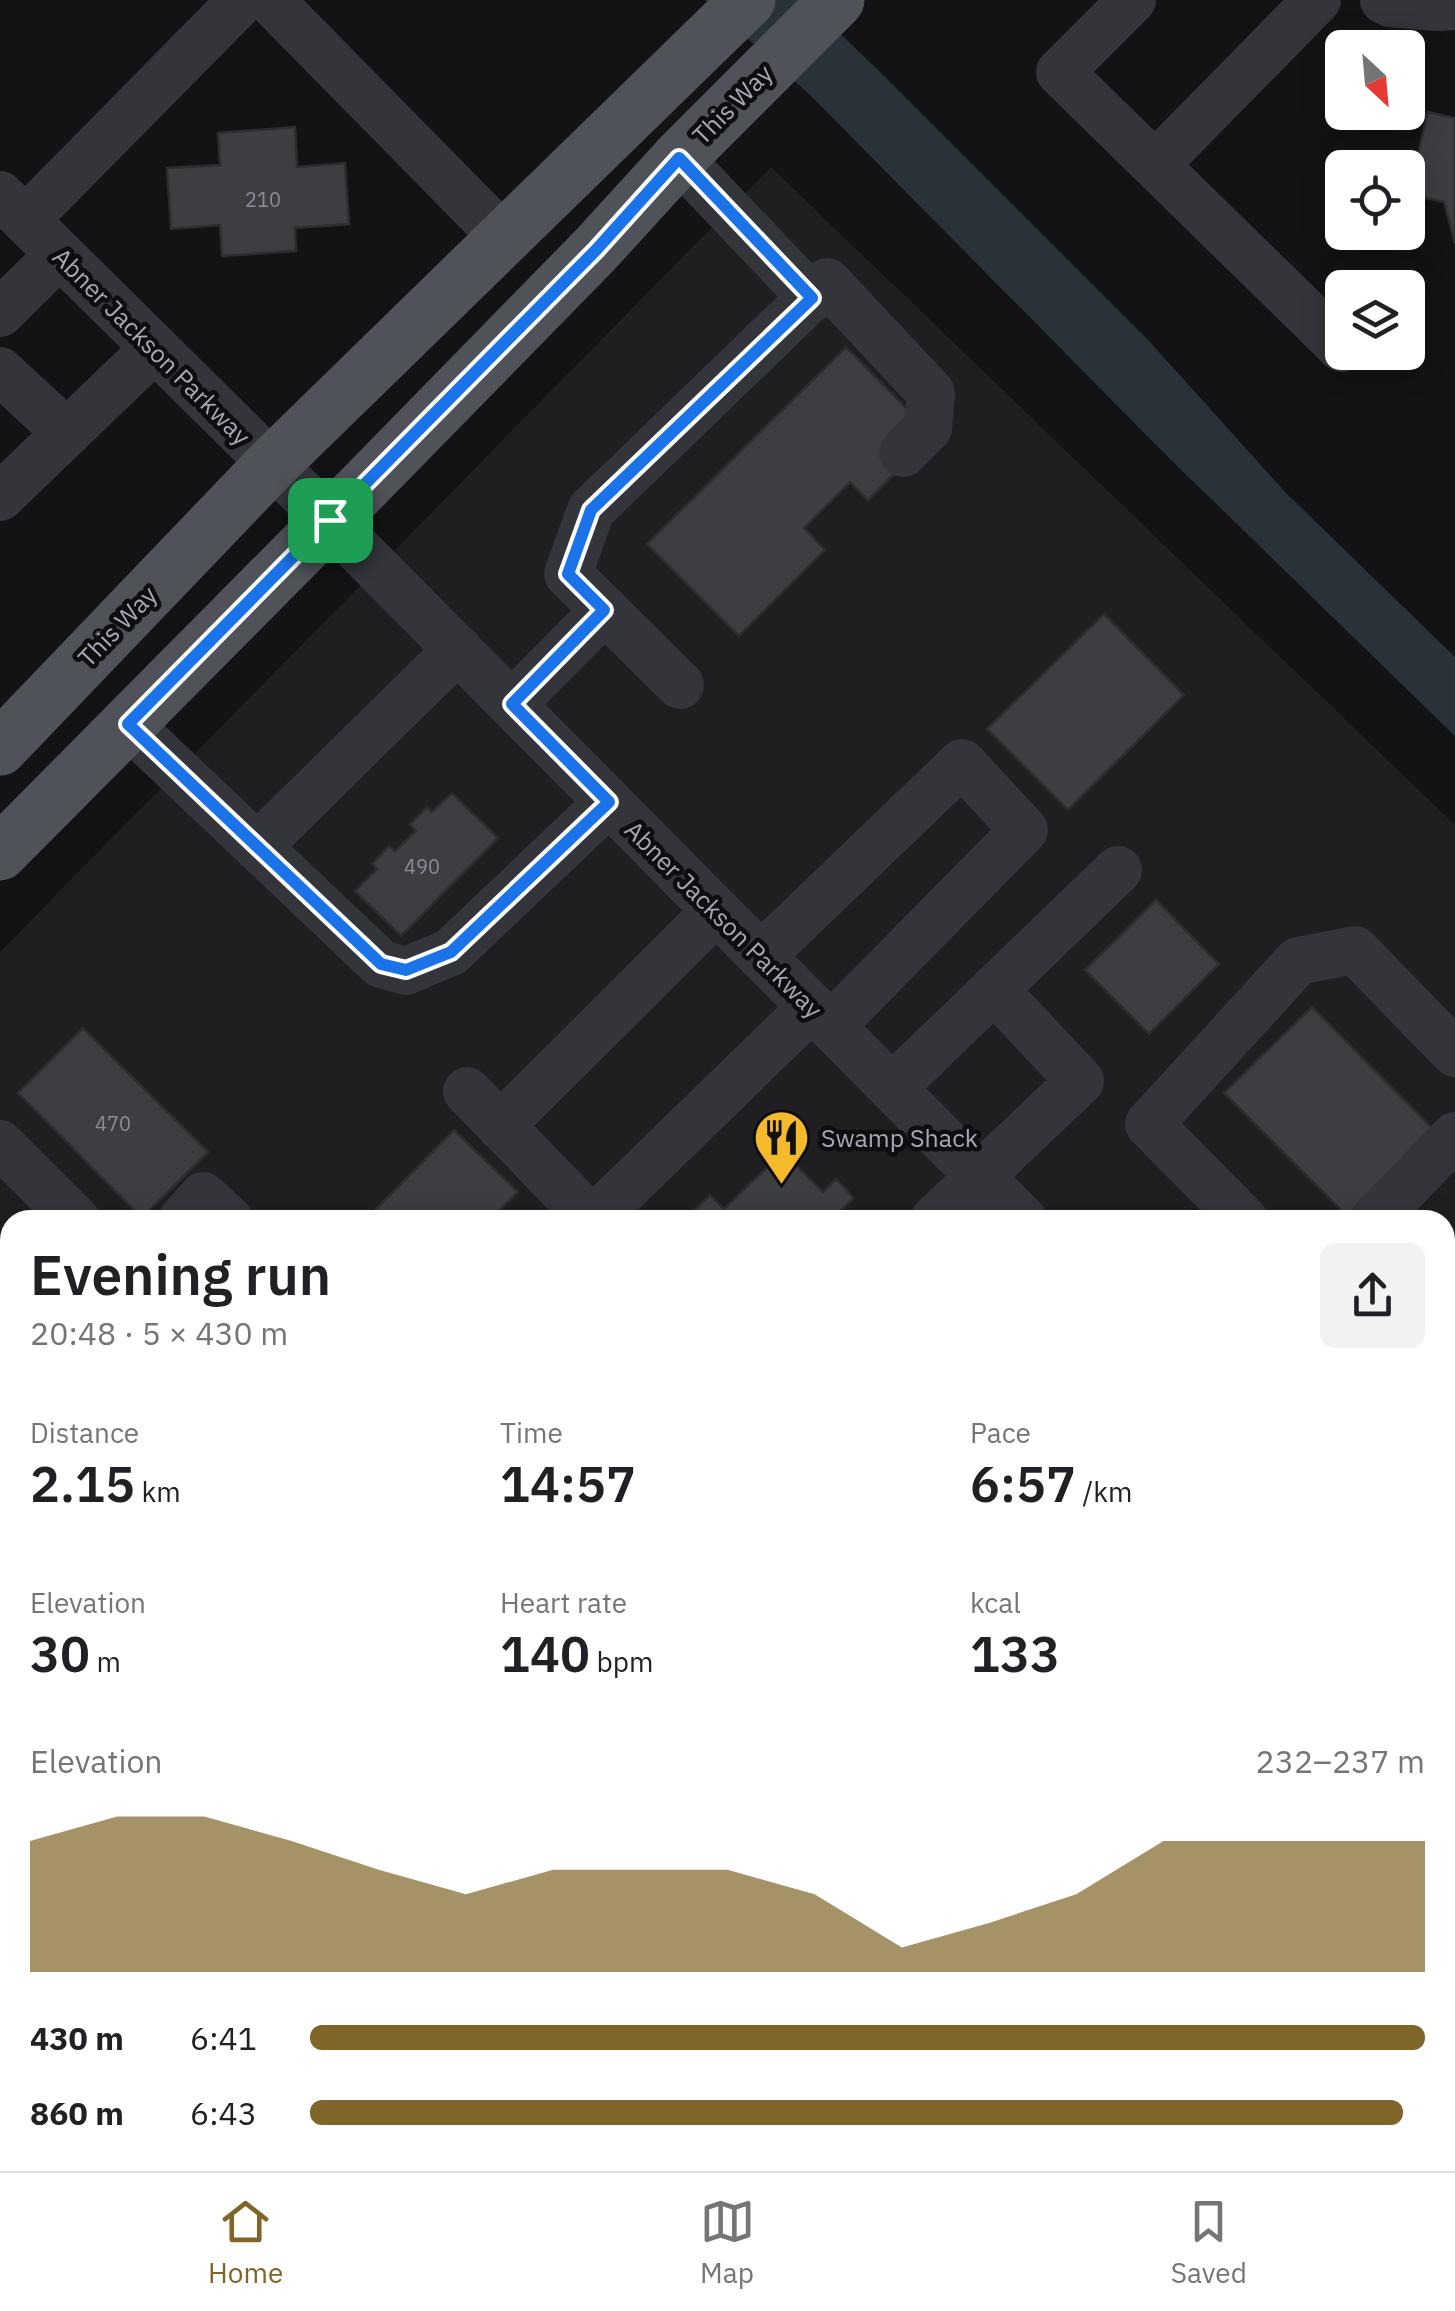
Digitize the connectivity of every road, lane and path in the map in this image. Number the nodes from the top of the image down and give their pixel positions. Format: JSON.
{"nodes":[{"id":1,"x":242,"y":0,"type":"edge"},
{"id":2,"x":270,"y":0,"type":"edge"},
{"id":3,"x":748,"y":0,"type":"edge"},
{"id":4,"x":836,"y":0,"type":"edge"},
{"id":5,"x":1132,"y":0,"type":"edge"},
{"id":6,"x":1317,"y":0,"type":"edge"},
{"id":7,"x":1384,"y":0,"type":"edge"},
{"id":8,"x":1455,"y":6,"type":"edge"},
{"id":9,"x":679,"y":158,"type":"junction"},
{"id":10,"x":1155,"y":165,"type":"junction"},
{"id":11,"x":12,"y":207,"type":"edge"},
{"id":12,"x":504,"y":238,"type":"junction"},
{"id":13,"x":60,"y":254,"type":"junction"},
{"id":14,"x":812,"y":298,"type":"junction"},
{"id":15,"x":0,"y":312,"type":"edge"},
{"id":16,"x":1325,"y":331,"type":"edge"},
{"id":17,"x":154,"y":348,"type":"junction"},
{"id":18,"x":0,"y":371,"type":"edge"},
{"id":19,"x":66,"y":433,"type":"junction"},
{"id":20,"x":903,"y":453,"type":"dead end"},
{"id":21,"x":272,"y":464,"type":"junction"},
{"id":22,"x":0,"y":497,"type":"edge"},
{"id":23,"x":330,"y":520,"type":"junction"},
{"id":24,"x":604,"y":610,"type":"junction"},
{"id":25,"x":458,"y":649,"type":"junction"},
{"id":26,"x":680,"y":685,"type":"dead end"},
{"id":27,"x":512,"y":704,"type":"junction"},
{"id":28,"x":128,"y":724,"type":"junction"},
{"id":29,"x":0,"y":748,"type":"edge"},
{"id":30,"x":609,"y":802,"type":"junction"},
{"id":31,"x":7,"y":832,"type":"edge"},
{"id":32,"x":257,"y":847,"type":"junction"},
{"id":33,"x":1118,"y":870,"type":"dead end"},
{"id":34,"x":716,"y":911,"type":"junction"},
{"id":35,"x":761,"y":956,"type":"junction"},
{"id":36,"x":994,"y":989,"type":"junction"},
{"id":37,"x":821,"y":1017,"type":"junction"},
{"id":38,"x":1455,"y":1053,"type":"edge"},
{"id":39,"x":892,"y":1088,"type":"junction"},
{"id":40,"x":466,"y":1091,"type":"dead end"},
{"id":41,"x":500,"y":1126,"type":"junction"},
{"id":42,"x":1455,"y":1136,"type":"edge"},
{"id":43,"x":0,"y":1144,"type":"edge"},
{"id":44,"x":979,"y":1176,"type":"junction"},
{"id":45,"x":66,"y":1210,"type":"edge"},
{"id":46,"x":191,"y":1210,"type":"edge"},
{"id":47,"x":219,"y":1210,"type":"edge"},
{"id":48,"x":583,"y":1210,"type":"edge"},
{"id":49,"x":604,"y":1210,"type":"edge"},
{"id":50,"x":944,"y":1210,"type":"edge"},
{"id":51,"x":1013,"y":1210,"type":"edge"},
{"id":52,"x":1229,"y":1210,"type":"edge"},
{"id":53,"x":1384,"y":1210,"type":"edge"}],
"edges":[{"from":1,"to":11,"type":"street"},
{"from":2,"to":12,"type":"street"},
{"from":3,"to":12,"type":"main road","name":"This Way"},
{"from":4,"to":9,"type":"main road","name":"This Way"},
{"from":5,"to":10,"type":"street"},
{"from":6,"to":10,"type":"street"},
{"from":7,"to":8,"type":"street"},
{"from":9,"to":14,"type":"street"},
{"from":9,"to":23,"type":"main road","name":"This Way"},
{"from":10,"to":16,"type":"street"},
{"from":11,"to":13,"type":"street","name":"Abner Jackson Parkway"},
{"from":12,"to":21,"type":"main road","name":"This Way"},
{"from":13,"to":15,"type":"street"},
{"from":13,"to":17,"type":"street","name":"Abner Jackson Parkway"},
{"from":14,"to":20,"type":"street"},
{"from":14,"to":24,"type":"street"},
{"from":17,"to":19,"type":"street"},
{"from":17,"to":21,"type":"street","name":"Abner Jackson Parkway"},
{"from":18,"to":19,"type":"street"},
{"from":19,"to":22,"type":"street"},
{"from":21,"to":23,"type":"street","name":"Abner Jackson Parkway"},
{"from":21,"to":29,"type":"main road","name":"This Way"},
{"from":23,"to":25,"type":"street","name":"Abner Jackson Parkway"},
{"from":23,"to":28,"type":"main road","name":"This Way"},
{"from":24,"to":26,"type":"street"},
{"from":24,"to":27,"type":"street"},
{"from":25,"to":27,"type":"street","name":"Abner Jackson Parkway"},
{"from":25,"to":32,"type":"street"},
{"from":27,"to":30,"type":"street","name":"Abner Jackson Parkway"},
{"from":28,"to":31,"type":"main road","name":"This Way"},
{"from":28,"to":32,"type":"street"},
{"from":30,"to":32,"type":"street"},
{"from":30,"to":34,"type":"street","name":"Abner Jackson Parkway"},
{"from":33,"to":36,"type":"street"},
{"from":34,"to":35,"type":"street","name":"Abner Jackson Parkway"},
{"from":34,"to":41,"type":"street"},
{"from":35,"to":37,"type":"street","name":"Abner Jackson Parkway"},
{"from":35,"to":37,"type":"street"},
{"from":36,"to":39,"type":"street"},
{"from":36,"to":44,"type":"street"},
{"from":37,"to":39,"type":"street","name":"Abner Jackson Parkway"},
{"from":37,"to":49,"type":"street"},
{"from":38,"to":52,"type":"street"},
{"from":39,"to":44,"type":"street","name":"Abner Jackson Parkway"},
{"from":40,"to":41,"type":"street"},
{"from":41,"to":48,"type":"street"},
{"from":42,"to":53,"type":"street"},
{"from":43,"to":45,"type":"street"},
{"from":44,"to":50,"type":"street"},
{"from":44,"to":51,"type":"street","name":"Abner Jackson Parkway"},
{"from":46,"to":47,"type":"street"}]}
